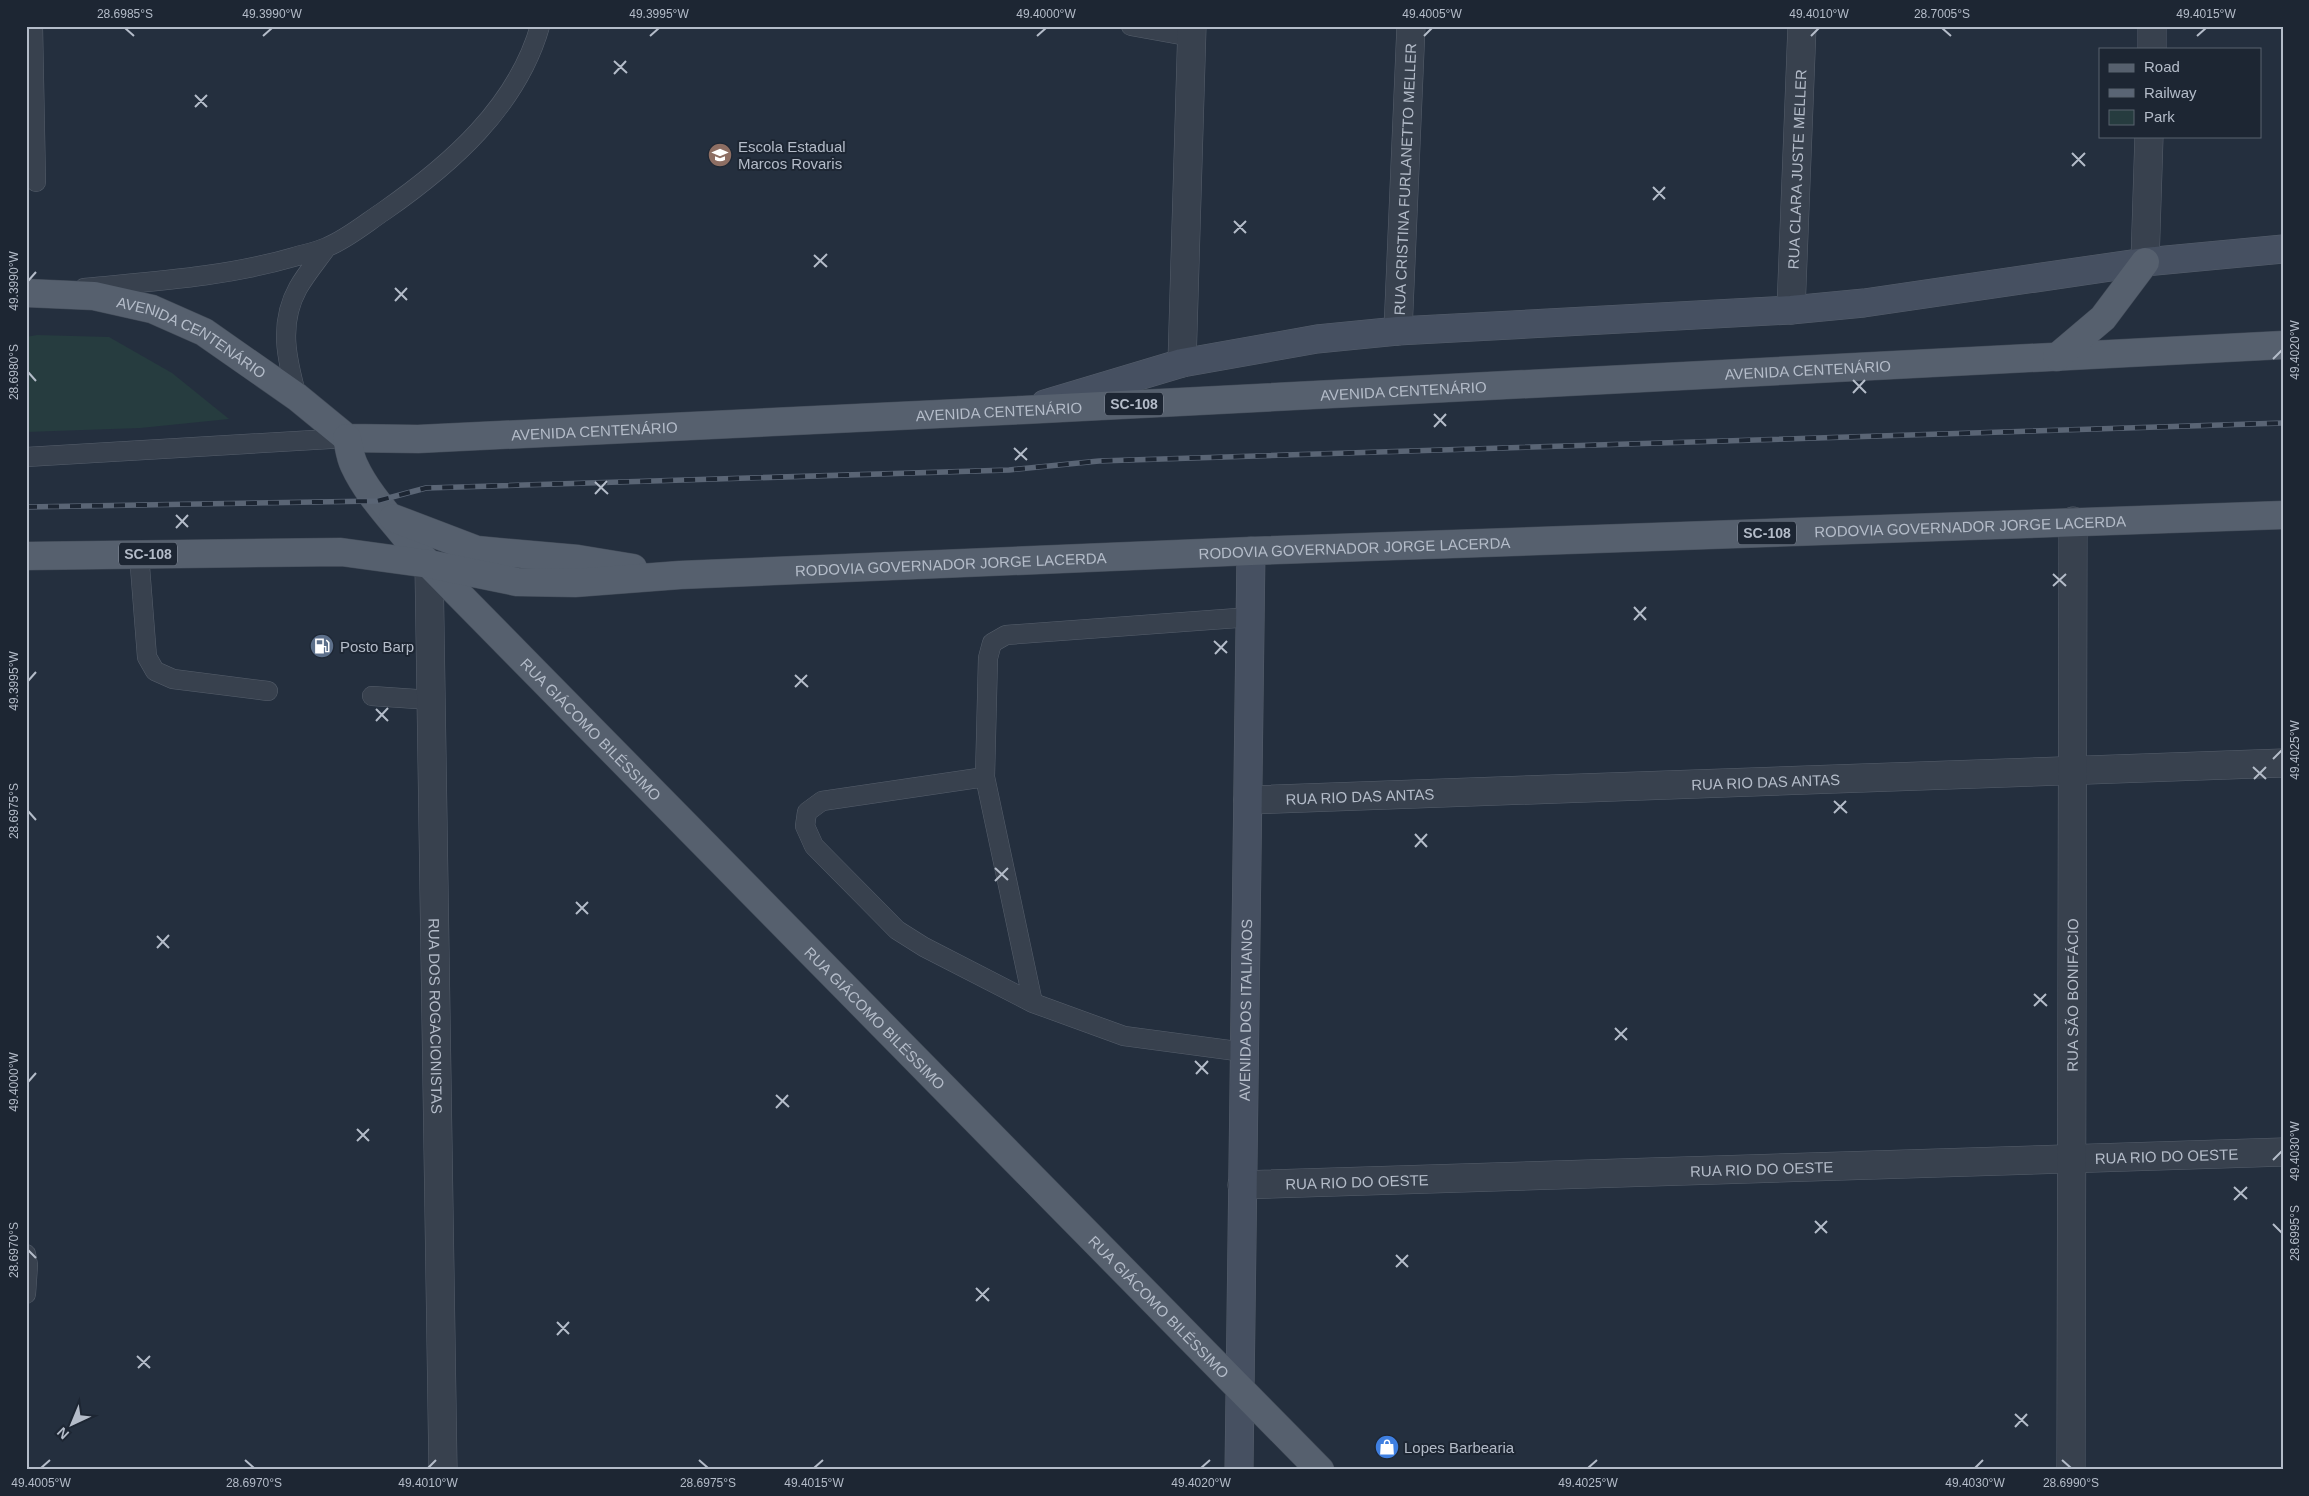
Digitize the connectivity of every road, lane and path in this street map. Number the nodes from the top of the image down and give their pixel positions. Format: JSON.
{"nodes":[{"id":1,"x":33,"y":26,"type":"edge"},
{"id":2,"x":540,"y":26,"type":"edge"},
{"id":3,"x":1131,"y":26,"type":"edge"},
{"id":4,"x":1411,"y":26,"type":"edge"},
{"id":5,"x":1802,"y":26,"type":"edge"},
{"id":6,"x":2152,"y":26,"type":"edge"},
{"id":7,"x":1192,"y":32,"type":"edge"},
{"id":8,"x":2152,"y":48,"type":"edge"},
{"id":9,"x":2149,"y":138,"type":"edge"},
{"id":10,"x":36,"y":182,"type":"dead end"},
{"id":11,"x":327,"y":247,"type":"junction"},
{"id":12,"x":2283,"y":249,"type":"edge"},
{"id":13,"x":2145,"y":262,"type":"junction"},
{"id":14,"x":30,"y":293,"type":"edge"},
{"id":15,"x":1791,"y":310,"type":"junction"},
{"id":16,"x":1398,"y":331,"type":"junction"},
{"id":17,"x":2283,"y":336,"type":"edge"},
{"id":18,"x":2283,"y":344,"type":"edge"},
{"id":19,"x":2249,"y":346,"type":"junction"},
{"id":20,"x":2057,"y":357,"type":"junction"},
{"id":21,"x":1182,"y":363,"type":"junction"},
{"id":22,"x":297,"y":397,"type":"junction"},
{"id":23,"x":1023,"y":410,"type":"junction"},
{"id":24,"x":347,"y":438,"type":"junction"},
{"id":25,"x":26,"y":456,"type":"edge"},
{"id":26,"x":2283,"y":515,"type":"edge"},
{"id":27,"x":389,"y":517,"type":"junction"},
{"id":28,"x":2072,"y":521,"type":"junction"},
{"id":29,"x":1251,"y":551,"type":"junction"},
{"id":30,"x":139,"y":554,"type":"junction"},
{"id":31,"x":26,"y":556,"type":"edge"},
{"id":32,"x":429,"y":564,"type":"junction"},
{"id":33,"x":680,"y":575,"type":"junction"},
{"id":34,"x":1250,"y":617,"type":"junction"},
{"id":35,"x":268,"y":691,"type":"dead end"},
{"id":36,"x":372,"y":696,"type":"dead end"},
{"id":37,"x":431,"y":700,"type":"junction"},
{"id":38,"x":2283,"y":763,"type":"edge"},
{"id":39,"x":2072,"y":772,"type":"junction"},
{"id":40,"x":985,"y":777,"type":"junction"},
{"id":41,"x":1248,"y":800,"type":"junction"},
{"id":42,"x":1033,"y":1003,"type":"junction"},
{"id":43,"x":1244,"y":1052,"type":"junction"},
{"id":44,"x":2283,"y":1152,"type":"edge"},
{"id":45,"x":2071,"y":1158,"type":"junction"},
{"id":46,"x":1242,"y":1185,"type":"junction"},
{"id":47,"x":26,"y":1254,"type":"edge"},
{"id":48,"x":26,"y":1294,"type":"edge"},
{"id":49,"x":1238,"y":1388,"type":"junction"},
{"id":50,"x":443,"y":1470,"type":"edge"},
{"id":51,"x":1239,"y":1470,"type":"edge"},
{"id":52,"x":1320,"y":1470,"type":"edge"},
{"id":53,"x":2071,"y":1470,"type":"edge"}],
"edges":[{"from":1,"to":10,"type":"lane"},
{"from":2,"to":11,"type":"lane"},
{"from":3,"to":7,"type":"lane"},
{"from":4,"to":16,"type":"street","name":"RUA CRISTINA FURLANETTO MELLER"},
{"from":5,"to":15,"type":"street","name":"RUA CLARA JUSTE MELLER"},
{"from":6,"to":8,"type":"street"},
{"from":7,"to":21,"type":"street"},
{"from":9,"to":13,"type":"street"},
{"from":11,"to":14,"type":"lane"},
{"from":11,"to":22,"type":"lane"},
{"from":12,"to":13,"type":"street"},
{"from":13,"to":15,"type":"street"},
{"from":13,"to":20,"type":"main road"},
{"from":14,"to":22,"type":"main road","name":"AVENIDA CENTENÁRIO"},
{"from":15,"to":16,"type":"street"},
{"from":16,"to":21,"type":"street"},
{"from":17,"to":19,"type":"lane"},
{"from":18,"to":19,"type":"main road","name":"AVENIDA CENTENÁRIO","number":"SC-108"},
{"from":19,"to":20,"type":"main road","name":"AVENIDA CENTENÁRIO","number":"SC-108"},
{"from":20,"to":23,"type":"main road","name":"AVENIDA CENTENÁRIO","number":"SC-108"},
{"from":21,"to":23,"type":"street"},
{"from":22,"to":24,"type":"main road","name":"AVENIDA CENTENÁRIO"},
{"from":23,"to":24,"type":"main road","name":"AVENIDA CENTENÁRIO","number":"SC-108"},
{"from":24,"to":25,"type":"lane"},
{"from":24,"to":27,"type":"main road","name":"RUA GIÁCOMO BILÉSSIMO"},
{"from":26,"to":28,"type":"main road","name":"RODOVIA GOVERNADOR JORGE LACERDA","number":"SC-108"},
{"from":27,"to":32,"type":"main road","name":"RUA GIÁCOMO BILÉSSIMO"},
{"from":27,"to":33,"type":"main road"},
{"from":28,"to":29,"type":"main road","name":"RODOVIA GOVERNADOR JORGE LACERDA","number":"SC-108"},
{"from":28,"to":39,"type":"street","name":"RUA SÃO BONIFÁCIO"},
{"from":29,"to":33,"type":"main road","name":"RODOVIA GOVERNADOR JORGE LACERDA","number":"SC-108"},
{"from":29,"to":34,"type":"street","name":"AVENIDA DOS ITALIANOS"},
{"from":30,"to":31,"type":"main road","number":"SC-108"},
{"from":30,"to":32,"type":"main road","number":"SC-108"},
{"from":30,"to":35,"type":"lane"},
{"from":32,"to":33,"type":"main road","name":"RODOVIA GOVERNADOR JORGE LACERDA","number":"SC-108"},
{"from":32,"to":37,"type":"street","name":"RUA DOS ROGACIONISTAS"},
{"from":32,"to":49,"type":"main road","name":"RUA GIÁCOMO BILÉSSIMO"},
{"from":34,"to":40,"type":"lane"},
{"from":34,"to":41,"type":"street","name":"AVENIDA DOS ITALIANOS"},
{"from":36,"to":37,"type":"lane"},
{"from":37,"to":50,"type":"street","name":"RUA DOS ROGACIONISTAS"},
{"from":38,"to":39,"type":"street","name":"RUA RIO DAS ANTAS"},
{"from":39,"to":41,"type":"street","name":"RUA RIO DAS ANTAS"},
{"from":39,"to":45,"type":"street","name":"RUA SÃO BONIFÁCIO"},
{"from":40,"to":42,"type":"lane"},
{"from":40,"to":42,"type":"lane"},
{"from":41,"to":43,"type":"street","name":"AVENIDA DOS ITALIANOS"},
{"from":42,"to":43,"type":"lane"},
{"from":43,"to":46,"type":"street","name":"AVENIDA DOS ITALIANOS"},
{"from":44,"to":45,"type":"street","name":"RUA RIO DO OESTE"},
{"from":45,"to":46,"type":"street","name":"RUA RIO DO OESTE"},
{"from":45,"to":53,"type":"street","name":"RUA SÃO BONIFÁCIO"},
{"from":46,"to":49,"type":"street","name":"AVENIDA DOS ITALIANOS"},
{"from":47,"to":48,"type":"lane"},
{"from":49,"to":51,"type":"street","name":"AVENIDA DOS ITALIANOS"},
{"from":49,"to":52,"type":"main road","name":"RUA GIÁCOMO BILÉSSIMO"}]}
